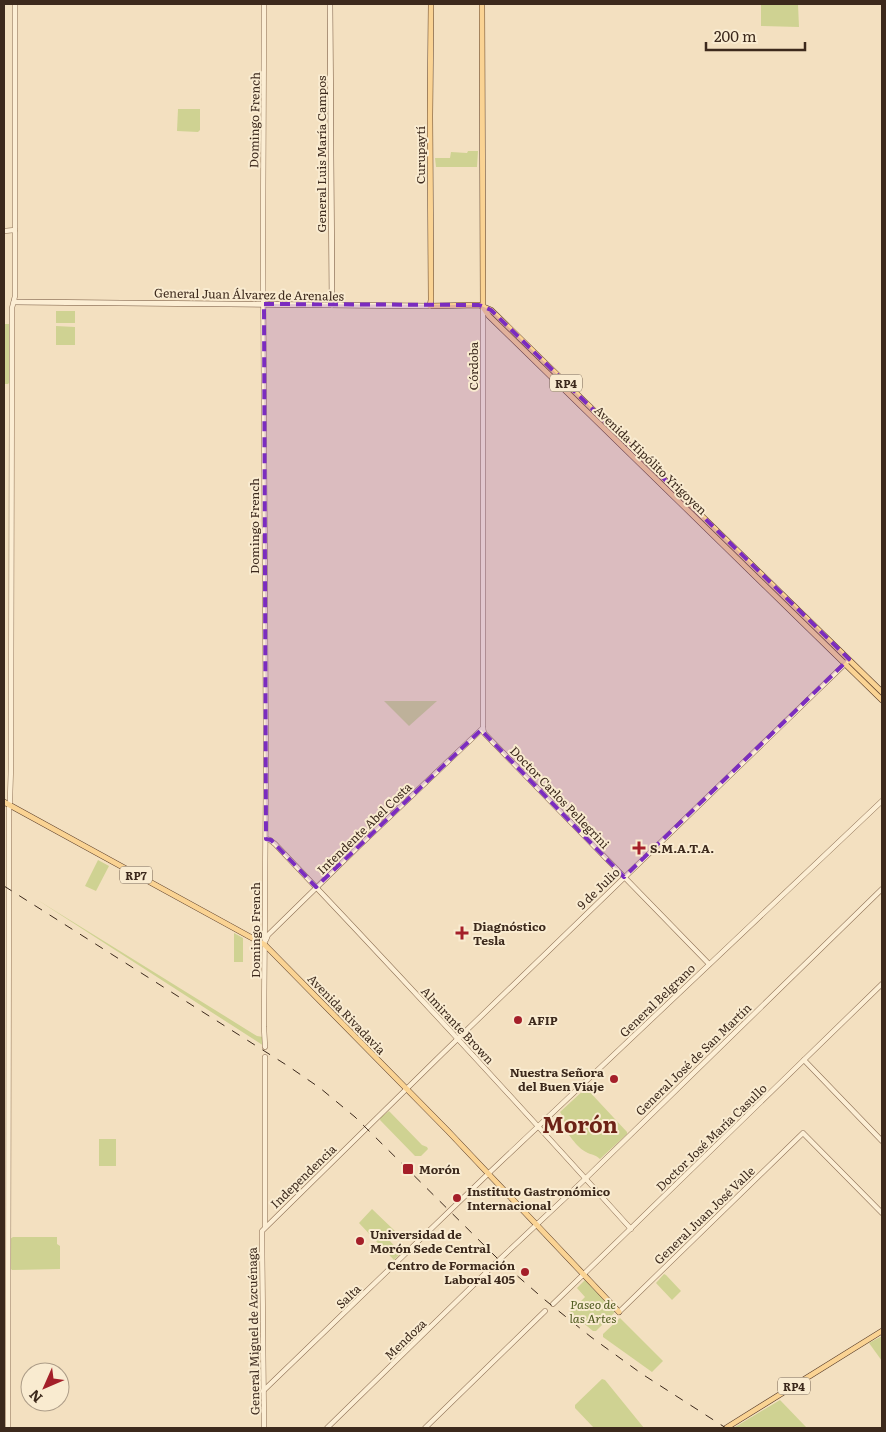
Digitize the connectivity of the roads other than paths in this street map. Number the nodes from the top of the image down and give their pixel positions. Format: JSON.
{"nodes":[{"id":1,"x":15,"y":4,"type":"edge"},
{"id":2,"x":264,"y":4,"type":"edge"},
{"id":3,"x":330,"y":4,"type":"edge"},
{"id":4,"x":431,"y":4,"type":"edge"},
{"id":5,"x":482,"y":4,"type":"edge"},
{"id":6,"x":15,"y":230,"type":"junction"},
{"id":7,"x":4,"y":231,"type":"edge"},
{"id":8,"x":14,"y":302,"type":"junction"},
{"id":9,"x":264,"y":304,"type":"junction"},
{"id":10,"x":332,"y":305,"type":"junction"},
{"id":11,"x":430,"y":306,"type":"junction"},
{"id":12,"x":483,"y":306,"type":"junction"},
{"id":13,"x":847,"y":661,"type":"junction"},
{"id":14,"x":882,"y":692,"type":"edge"},
{"id":15,"x":882,"y":700,"type":"edge"},
{"id":16,"x":483,"y":728,"type":"junction"},
{"id":17,"x":882,"y":801,"type":"edge"},
{"id":18,"x":4,"y":802,"type":"edge"},
{"id":19,"x":9,"y":806,"type":"junction"},
{"id":20,"x":266,"y":839,"type":"junction"},
{"id":21,"x":624,"y":877,"type":"junction"},
{"id":22,"x":316,"y":887,"type":"junction"},
{"id":23,"x":882,"y":889,"type":"edge"},
{"id":24,"x":265,"y":945,"type":"junction"},
{"id":25,"x":709,"y":964,"type":"junction"},
{"id":26,"x":882,"y":984,"type":"edge"},
{"id":27,"x":457,"y":1039,"type":"junction"},
{"id":28,"x":265,"y":1047,"type":"dead end"},
{"id":29,"x":265,"y":1057,"type":"dead end"},
{"id":30,"x":804,"y":1060,"type":"junction"},
{"id":31,"x":406,"y":1089,"type":"junction"},
{"id":32,"x":538,"y":1127,"type":"junction"},
{"id":33,"x":361,"y":1133,"type":"joint"},
{"id":34,"x":882,"y":1141,"type":"edge"},
{"id":35,"x":488,"y":1174,"type":"junction"},
{"id":36,"x":585,"y":1179,"type":"junction"},
{"id":37,"x":882,"y":1213,"type":"edge"},
{"id":38,"x":446,"y":1214,"type":"joint"},
{"id":39,"x":537,"y":1225,"type":"junction"},
{"id":40,"x":265,"y":1227,"type":"junction"},
{"id":41,"x":631,"y":1230,"type":"junction"},
{"id":42,"x":261,"y":1234,"type":"joint"},
{"id":43,"x":496,"y":1264,"type":"joint"},
{"id":44,"x":584,"y":1274,"type":"junction"},
{"id":45,"x":553,"y":1304,"type":"dead end"},
{"id":46,"x":546,"y":1311,"type":"dead end"},
{"id":47,"x":620,"y":1312,"type":"joint"},
{"id":48,"x":882,"y":1331,"type":"edge"},
{"id":49,"x":264,"y":1392,"type":"junction"},
{"id":50,"x":778,"y":1394,"type":"dead end"},
{"id":51,"x":8,"y":1428,"type":"edge"},
{"id":52,"x":264,"y":1428,"type":"edge"},
{"id":53,"x":327,"y":1428,"type":"edge"},
{"id":54,"x":425,"y":1428,"type":"edge"},
{"id":55,"x":726,"y":1428,"type":"edge"}],
"edges":[{"from":1,"to":6,"type":"street"},
{"from":2,"to":9,"type":"street","name":"Domingo French"},
{"from":3,"to":10,"type":"main road","name":"General Luis María Campos"},
{"from":4,"to":11,"type":"main road","name":"Curupaytí"},
{"from":5,"to":12,"type":"main road","name":"Córdoba"},
{"from":6,"to":7,"type":"street"},
{"from":6,"to":8,"type":"street"},
{"from":8,"to":9,"type":"main road","name":"General Juan Álvarez de Arenales"},
{"from":8,"to":19,"type":"street"},
{"from":9,"to":10,"type":"main road","name":"General Juan Álvarez de Arenales"},
{"from":9,"to":20,"type":"street","name":"Domingo French"},
{"from":10,"to":11,"type":"main road","name":"General Juan Álvarez de Arenales"},
{"from":11,"to":12,"type":"main road","name":"General Juan Álvarez de Arenales"},
{"from":12,"to":13,"type":"main road","name":"Avenida Hipólito Yrigoyen","number":"RP4"},
{"from":12,"to":16,"type":"street","name":"Córdoba"},
{"from":13,"to":14,"type":"main road","name":"Avenida Hipólito Yrigoyen","number":"RP4"},
{"from":13,"to":15,"type":"main road","name":"Avenida Hipólito Yrigoyen","number":"RP4"},
{"from":13,"to":21,"type":"street","name":"9 de Julio"},
{"from":16,"to":21,"type":"street","name":"Doctor Carlos Pellegrini"},
{"from":16,"to":22,"type":"street","name":"Intendente Abel Costa"},
{"from":17,"to":25,"type":"street","name":"General Belgrano"},
{"from":18,"to":19,"type":"main road","name":"Avenida Rivadavia","number":"RP7"},
{"from":19,"to":24,"type":"main road","name":"Avenida Rivadavia","number":"RP7"},
{"from":19,"to":51,"type":"street"},
{"from":20,"to":22,"type":"street","name":"Almirante Brown"},
{"from":20,"to":24,"type":"street","name":"Domingo French"},
{"from":21,"to":25,"type":"street","name":"Doctor Carlos Pellegrini"},
{"from":21,"to":27,"type":"street","name":"9 de Julio"},
{"from":22,"to":24,"type":"street","name":"Intendente Abel Costa"},
{"from":22,"to":27,"type":"street","name":"Almirante Brown"},
{"from":23,"to":36,"type":"street","name":"General José de San Martín"},
{"from":24,"to":28,"type":"street","name":"Domingo French"},
{"from":24,"to":31,"type":"main road","name":"Avenida Rivadavia","number":"RP7"},
{"from":25,"to":32,"type":"street","name":"General Belgrano"},
{"from":26,"to":30,"type":"street","name":"Doctor José María Casullo"},
{"from":27,"to":31,"type":"street","name":"9 de Julio"},
{"from":27,"to":32,"type":"street","name":"Almirante Brown"},
{"from":29,"to":40,"type":"street"},
{"from":30,"to":34,"type":"street"},
{"from":30,"to":41,"type":"street","name":"Doctor José María Casullo"},
{"from":31,"to":33,"type":"street","name":"9 de Julio"},
{"from":31,"to":35,"type":"main road","name":"Avenida Rivadavia","number":"RP7"},
{"from":32,"to":35,"type":"street","name":"General Belgrano"},
{"from":32,"to":36,"type":"street","name":"Almirante Brown"},
{"from":33,"to":40,"type":"street","name":"Independencia"},
{"from":35,"to":38,"type":"street","name":"General Belgrano"},
{"from":35,"to":39,"type":"main road","name":"Avenida Rivadavia","number":"RP7"},
{"from":36,"to":39,"type":"street","name":"General José de San Martín"},
{"from":36,"to":41,"type":"street","name":"Almirante Brown"},
{"from":37,"to":47,"type":"street","name":"General Juan José Valle","number":"RP7"},
{"from":38,"to":49,"type":"street","name":"Salta"},
{"from":39,"to":43,"type":"street","name":"General José de San Martín"},
{"from":39,"to":44,"type":"main road","name":"Avenida Rivadavia","number":"RP7"},
{"from":40,"to":42,"type":"street","name":"Independencia"},
{"from":41,"to":44,"type":"street","name":"Doctor José María Casullo"},
{"from":42,"to":49,"type":"street","name":"General Miguel de Azcuénaga"},
{"from":43,"to":53,"type":"street","name":"Mendoza"},
{"from":44,"to":45,"type":"street","name":"Doctor José María Casullo"},
{"from":44,"to":47,"type":"main road","name":"Avenida Rivadavia","number":"RP7"},
{"from":46,"to":54,"type":"street"},
{"from":48,"to":55,"type":"main road","number":"RP4"},
{"from":49,"to":52,"type":"street","name":"General Miguel de Azcuénaga"},
{"from":50,"to":55,"type":"main road"}]}
